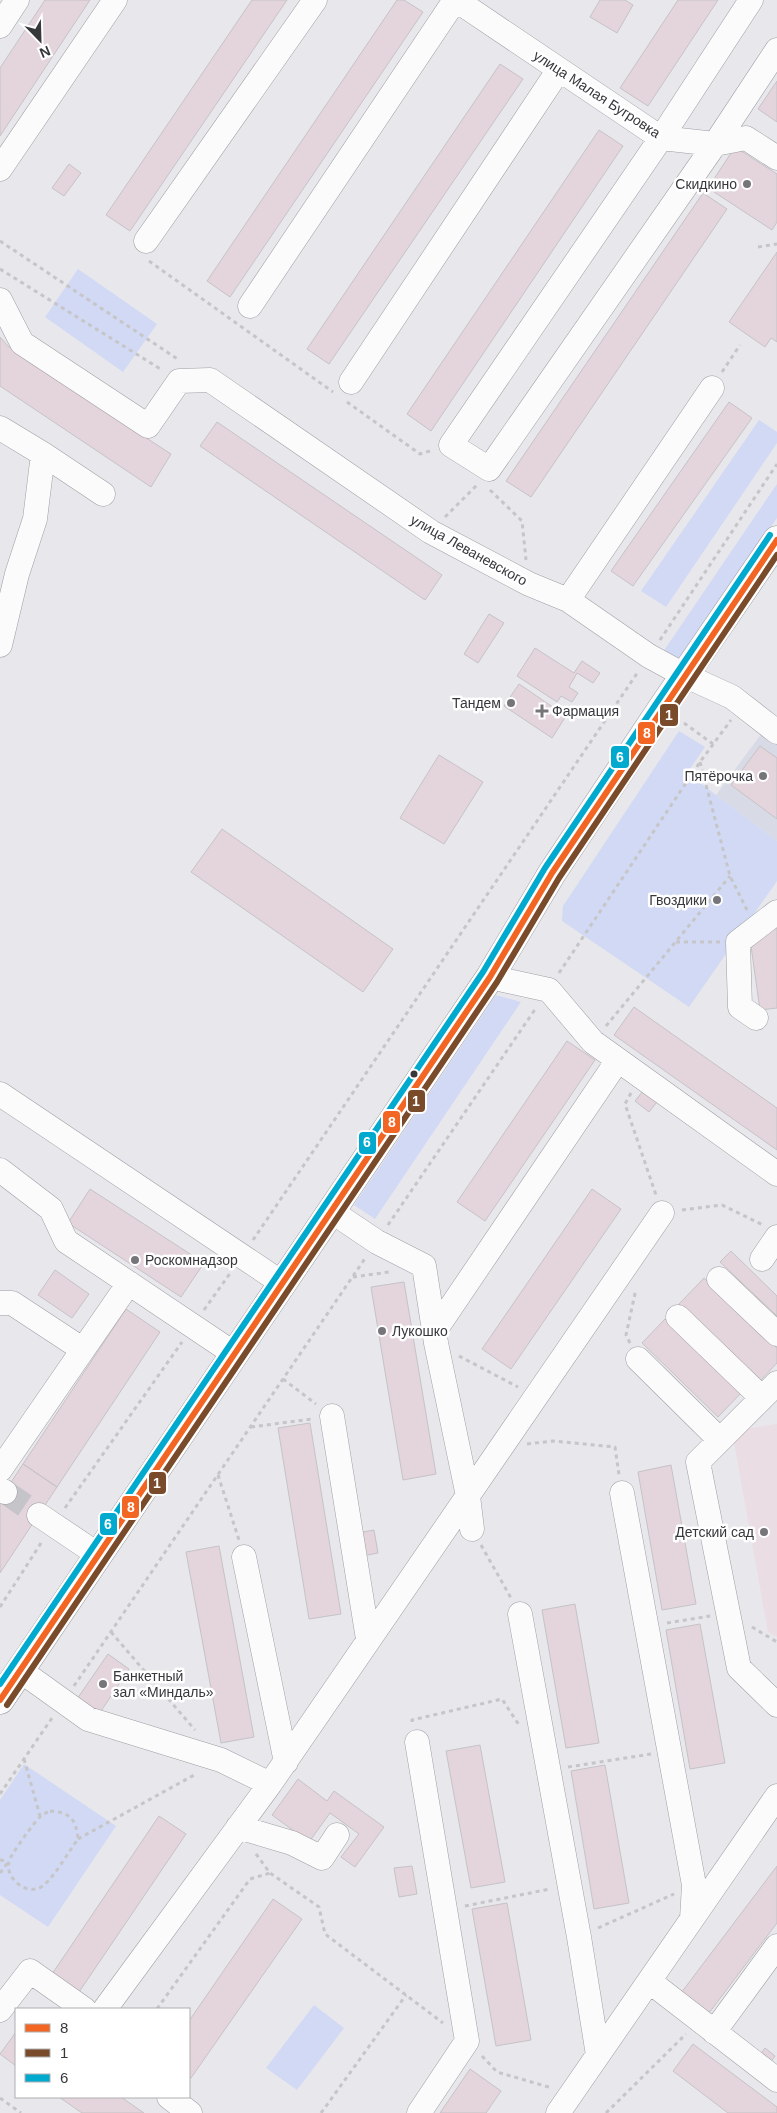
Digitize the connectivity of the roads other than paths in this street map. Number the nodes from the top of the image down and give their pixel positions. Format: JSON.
{"nodes":[{"id":1,"x":17,"y":0,"type":"edge"},
{"id":2,"x":115,"y":0,"type":"edge"},
{"id":3,"x":315,"y":0,"type":"edge"},
{"id":4,"x":455,"y":0,"type":"edge"},
{"id":5,"x":751,"y":0,"type":"edge"},
{"id":6,"x":0,"y":26,"type":"edge"},
{"id":7,"x":777,"y":50,"type":"edge"},
{"id":8,"x":558,"y":70,"type":"junction"},
{"id":9,"x":661,"y":138,"type":"junction"},
{"id":10,"x":715,"y":144,"type":"junction"},
{"id":11,"x":777,"y":158,"type":"edge"},
{"id":12,"x":0,"y":169,"type":"edge"},
{"id":13,"x":146,"y":241,"type":"road end"},
{"id":14,"x":0,"y":300,"type":"edge"},
{"id":15,"x":250,"y":306,"type":"dead end"},
{"id":16,"x":712,"y":388,"type":"road end"},
{"id":17,"x":342,"y":391,"type":"road end"},
{"id":18,"x":0,"y":428,"type":"edge"},
{"id":19,"x":43,"y":454,"type":"junction"},
{"id":20,"x":102,"y":494,"type":"dead end"},
{"id":21,"x":777,"y":540,"type":"edge"},
{"id":22,"x":568,"y":600,"type":"junction"},
{"id":23,"x":0,"y":645,"type":"edge"},
{"id":24,"x":684,"y":675,"type":"junction"},
{"id":25,"x":777,"y":732,"type":"edge"},
{"id":26,"x":777,"y":912,"type":"edge"},
{"id":27,"x":490,"y":977,"type":"junction"},
{"id":28,"x":756,"y":1018,"type":"dead end"},
{"id":29,"x":618,"y":1060,"type":"junction"},
{"id":30,"x":0,"y":1094,"type":"edge"},
{"id":31,"x":0,"y":1170,"type":"edge"},
{"id":32,"x":777,"y":1174,"type":"edge"},
{"id":33,"x":331,"y":1211,"type":"junction"},
{"id":34,"x":662,"y":1213,"type":"road end"},
{"id":35,"x":773,"y":1233,"type":"edge"},
{"id":36,"x":762,"y":1259,"type":"dead end"},
{"id":37,"x":719,"y":1279,"type":"dead end"},
{"id":38,"x":129,"y":1283,"type":"junction"},
{"id":39,"x":282,"y":1283,"type":"junction"},
{"id":40,"x":0,"y":1303,"type":"edge"},
{"id":41,"x":678,"y":1317,"type":"dead end"},
{"id":42,"x":777,"y":1334,"type":"edge"},
{"id":43,"x":435,"y":1338,"type":"junction"},
{"id":44,"x":82,"y":1350,"type":"junction"},
{"id":45,"x":233,"y":1353,"type":"junction"},
{"id":46,"x":638,"y":1359,"type":"road end"},
{"id":47,"x":770,"y":1391,"type":"edge"},
{"id":48,"x":332,"y":1416,"type":"road end"},
{"id":49,"x":720,"y":1440,"type":"junction"},
{"id":50,"x":2,"y":1484,"type":"edge"},
{"id":51,"x":622,"y":1493,"type":"road end"},
{"id":52,"x":468,"y":1496,"type":"junction"},
{"id":53,"x":46,"y":1520,"type":"tunnel mouth"},
{"id":54,"x":472,"y":1530,"type":"road end"},
{"id":55,"x":97,"y":1554,"type":"junction"},
{"id":56,"x":244,"y":1557,"type":"road end"},
{"id":57,"x":520,"y":1614,"type":"road end"},
{"id":58,"x":368,"y":1639,"type":"junction"},
{"id":59,"x":20,"y":1671,"type":"junction"},
{"id":60,"x":0,"y":1700,"type":"edge"},
{"id":61,"x":777,"y":1705,"type":"edge"},
{"id":62,"x":417,"y":1742,"type":"dead end"},
{"id":63,"x":286,"y":1762,"type":"junction"},
{"id":64,"x":270,"y":1784,"type":"junction"},
{"id":65,"x":777,"y":1796,"type":"edge"},
{"id":66,"x":238,"y":1827,"type":"junction"},
{"id":67,"x":338,"y":1835,"type":"dead end"},
{"id":68,"x":692,"y":1919,"type":"junction"},
{"id":69,"x":777,"y":1946,"type":"edge"},
{"id":70,"x":649,"y":1981,"type":"junction"},
{"id":71,"x":83,"y":2008,"type":"edge"},
{"id":72,"x":107,"y":2008,"type":"edge"},
{"id":73,"x":0,"y":2010,"type":"edge"},
{"id":74,"x":706,"y":2027,"type":"junction"},
{"id":75,"x":598,"y":2055,"type":"junction"},
{"id":76,"x":776,"y":2077,"type":"edge"},
{"id":77,"x":170,"y":2098,"type":"edge"},
{"id":78,"x":565,"y":2103,"type":"edge"},
{"id":79,"x":190,"y":2113,"type":"edge"},
{"id":80,"x":419,"y":2113,"type":"edge"}],
"edges":[{"from":1,"to":6,"type":"street"},
{"from":2,"to":12,"type":"street"},
{"from":3,"to":13,"type":"street"},
{"from":4,"to":8,"type":"street","name":"улица Малая Бугровка"},
{"from":4,"to":15,"type":"street"},
{"from":5,"to":9,"type":"street"},
{"from":7,"to":10,"type":"street"},
{"from":8,"to":9,"type":"street","name":"улица Малая Бугровка"},
{"from":8,"to":17,"type":"street"},
{"from":9,"to":10,"type":"street","name":"улица Малая Бугровка"},
{"from":9,"to":10,"type":"street"},
{"from":10,"to":11,"type":"street","name":"улица Малая Бугровка"},
{"from":14,"to":22,"type":"street","name":"улица Леваневского"},
{"from":16,"to":22,"type":"street"},
{"from":18,"to":19,"type":"street"},
{"from":19,"to":20,"type":"street"},
{"from":19,"to":23,"type":"street"},
{"from":21,"to":24,"type":"main road"},
{"from":22,"to":24,"type":"street","name":"улица Леваневского"},
{"from":24,"to":25,"type":"street","name":"улица Леваневского"},
{"from":24,"to":27,"type":"main road"},
{"from":26,"to":28,"type":"street"},
{"from":27,"to":29,"type":"street"},
{"from":27,"to":33,"type":"main road"},
{"from":29,"to":32,"type":"street"},
{"from":29,"to":43,"type":"street"},
{"from":30,"to":39,"type":"street"},
{"from":31,"to":38,"type":"street"},
{"from":33,"to":39,"type":"main road"},
{"from":33,"to":43,"type":"street"},
{"from":34,"to":52,"type":"street"},
{"from":35,"to":36,"type":"street"},
{"from":37,"to":42,"type":"street"},
{"from":38,"to":44,"type":"street"},
{"from":38,"to":45,"type":"street"},
{"from":39,"to":45,"type":"main road"},
{"from":40,"to":44,"type":"street"},
{"from":41,"to":47,"type":"street"},
{"from":43,"to":52,"type":"street"},
{"from":44,"to":50,"type":"street"},
{"from":45,"to":55,"type":"main road"},
{"from":46,"to":49,"type":"street"},
{"from":47,"to":49,"type":"street"},
{"from":48,"to":58,"type":"street"},
{"from":49,"to":61,"type":"street"},
{"from":51,"to":68,"type":"street"},
{"from":52,"to":54,"type":"street"},
{"from":52,"to":58,"type":"street"},
{"from":53,"to":55,"type":"street"},
{"from":55,"to":59,"type":"main road"},
{"from":56,"to":63,"type":"street"},
{"from":57,"to":75,"type":"street"},
{"from":58,"to":63,"type":"street"},
{"from":59,"to":60,"type":"main road"},
{"from":59,"to":64,"type":"street"},
{"from":62,"to":80,"type":"street"},
{"from":63,"to":64,"type":"street"},
{"from":64,"to":66,"type":"street"},
{"from":65,"to":68,"type":"street"},
{"from":66,"to":67,"type":"street"},
{"from":66,"to":72,"type":"street"},
{"from":68,"to":70,"type":"street"},
{"from":69,"to":74,"type":"street"},
{"from":70,"to":74,"type":"street"},
{"from":70,"to":75,"type":"street"},
{"from":71,"to":73,"type":"street"},
{"from":74,"to":76,"type":"street"},
{"from":75,"to":78,"type":"street"},
{"from":77,"to":79,"type":"street"}]}
